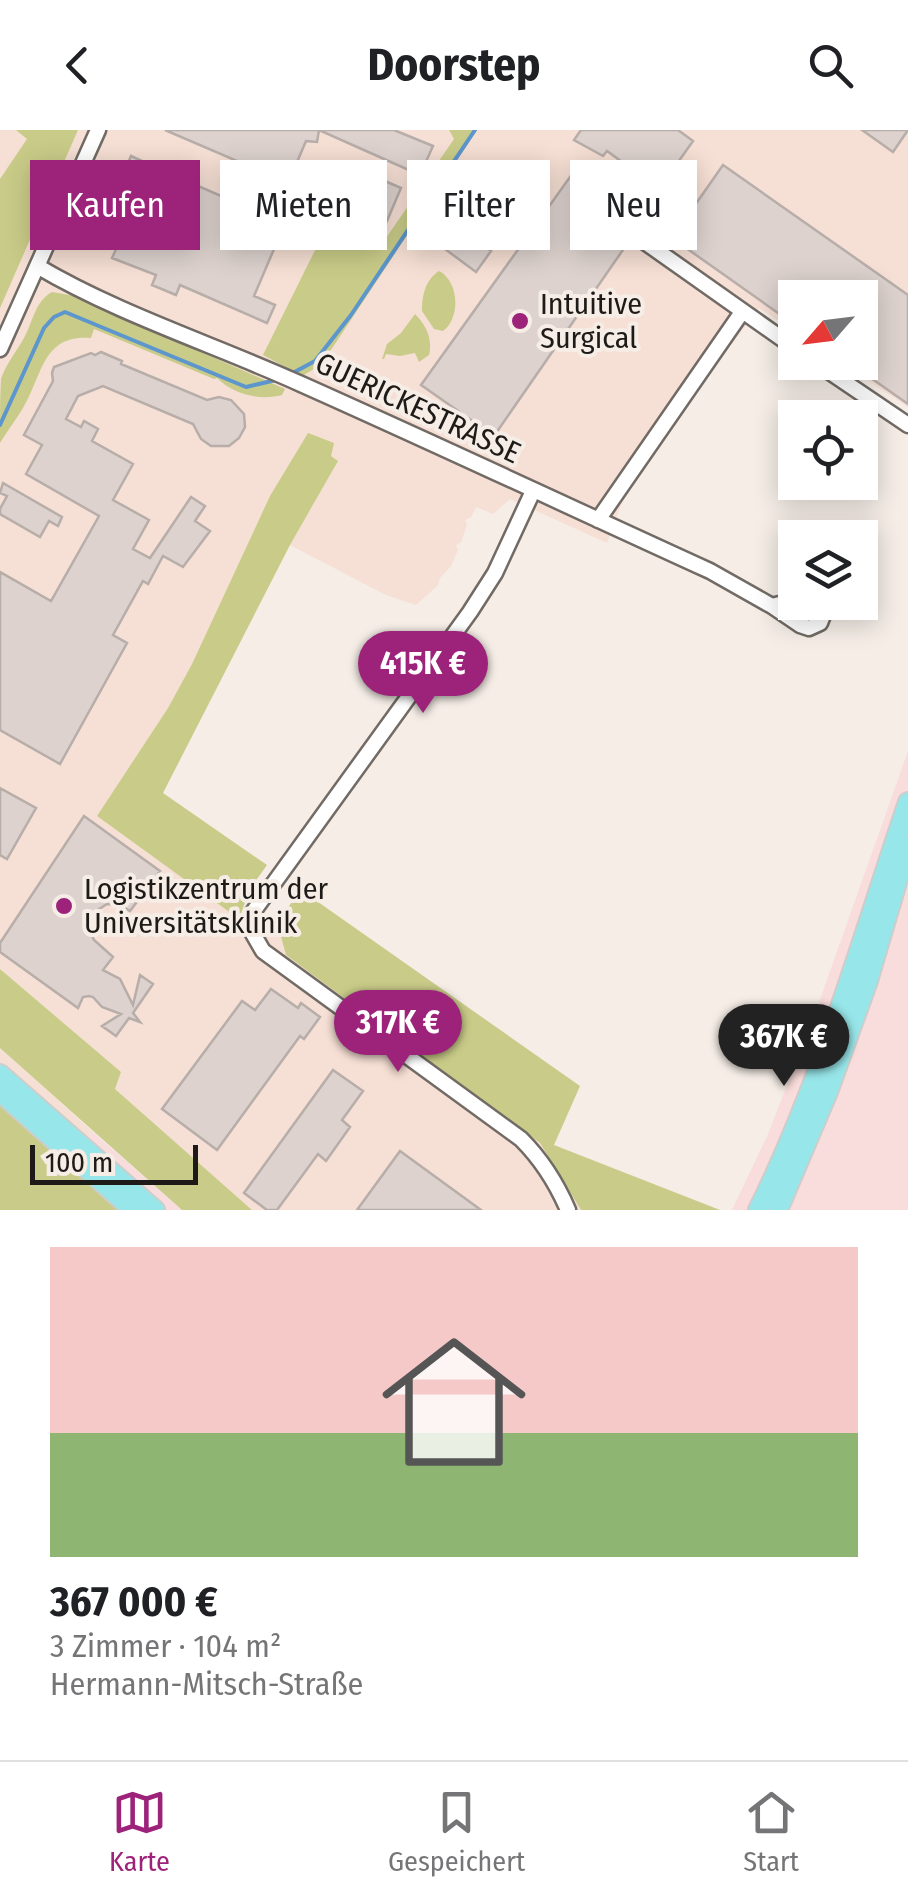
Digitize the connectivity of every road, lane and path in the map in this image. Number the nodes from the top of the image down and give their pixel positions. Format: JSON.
{"nodes":[{"id":1,"x":98,"y":130,"type":"edge"},
{"id":2,"x":656,"y":250,"type":"edge"},
{"id":3,"x":38,"y":266,"type":"junction"},
{"id":4,"x":742,"y":312,"type":"junction"},
{"id":5,"x":778,"y":336,"type":"edge"},
{"id":6,"x":0,"y":349,"type":"edge"},
{"id":7,"x":843,"y":380,"type":"edge"},
{"id":8,"x":908,"y":424,"type":"edge"},
{"id":9,"x":533,"y":491,"type":"junction"},
{"id":10,"x":598,"y":520,"type":"junction"},
{"id":11,"x":778,"y":604,"type":"edge"},
{"id":12,"x":772,"y":606,"type":"junction"},
{"id":13,"x":778,"y":610,"type":"edge"},
{"id":14,"x":793,"y":620,"type":"edge"},
{"id":15,"x":821,"y":620,"type":"edge"},
{"id":16,"x":908,"y":802,"type":"edge"},
{"id":17,"x":908,"y":846,"type":"edge"},
{"id":18,"x":825,"y":1073,"type":"junction"},
{"id":19,"x":0,"y":1074,"type":"edge"},
{"id":20,"x":0,"y":1092,"type":"edge"},
{"id":21,"x":134,"y":1210,"type":"edge"},
{"id":22,"x":155,"y":1210,"type":"edge"},
{"id":23,"x":568,"y":1210,"type":"edge"},
{"id":24,"x":758,"y":1210,"type":"edge"},
{"id":25,"x":778,"y":1210,"type":"edge"}],
"edges":[{"from":1,"to":3,"type":"street"},
{"from":2,"to":4,"type":"street"},
{"from":3,"to":6,"type":"street"},
{"from":3,"to":9,"type":"street","name":"GUERICKESTRASSE"},
{"from":4,"to":5,"type":"street"},
{"from":4,"to":10,"type":"street"},
{"from":7,"to":8,"type":"street"},
{"from":9,"to":10,"type":"street","name":"GUERICKESTRASSE"},
{"from":9,"to":23,"type":"street"},
{"from":10,"to":12,"type":"street","name":"GUERICKESTRASSE"},
{"from":11,"to":12,"type":"street"},
{"from":12,"to":13,"type":"street","name":"GUERICKESTRASSE"},
{"from":14,"to":15,"type":"street","name":"GUERICKESTRASSE"},
{"from":16,"to":18,"type":"main road"},
{"from":17,"to":18,"type":"main road"},
{"from":18,"to":24,"type":"main road"},
{"from":18,"to":25,"type":"main road"},
{"from":19,"to":22,"type":"main road"},
{"from":20,"to":21,"type":"main road"}]}
